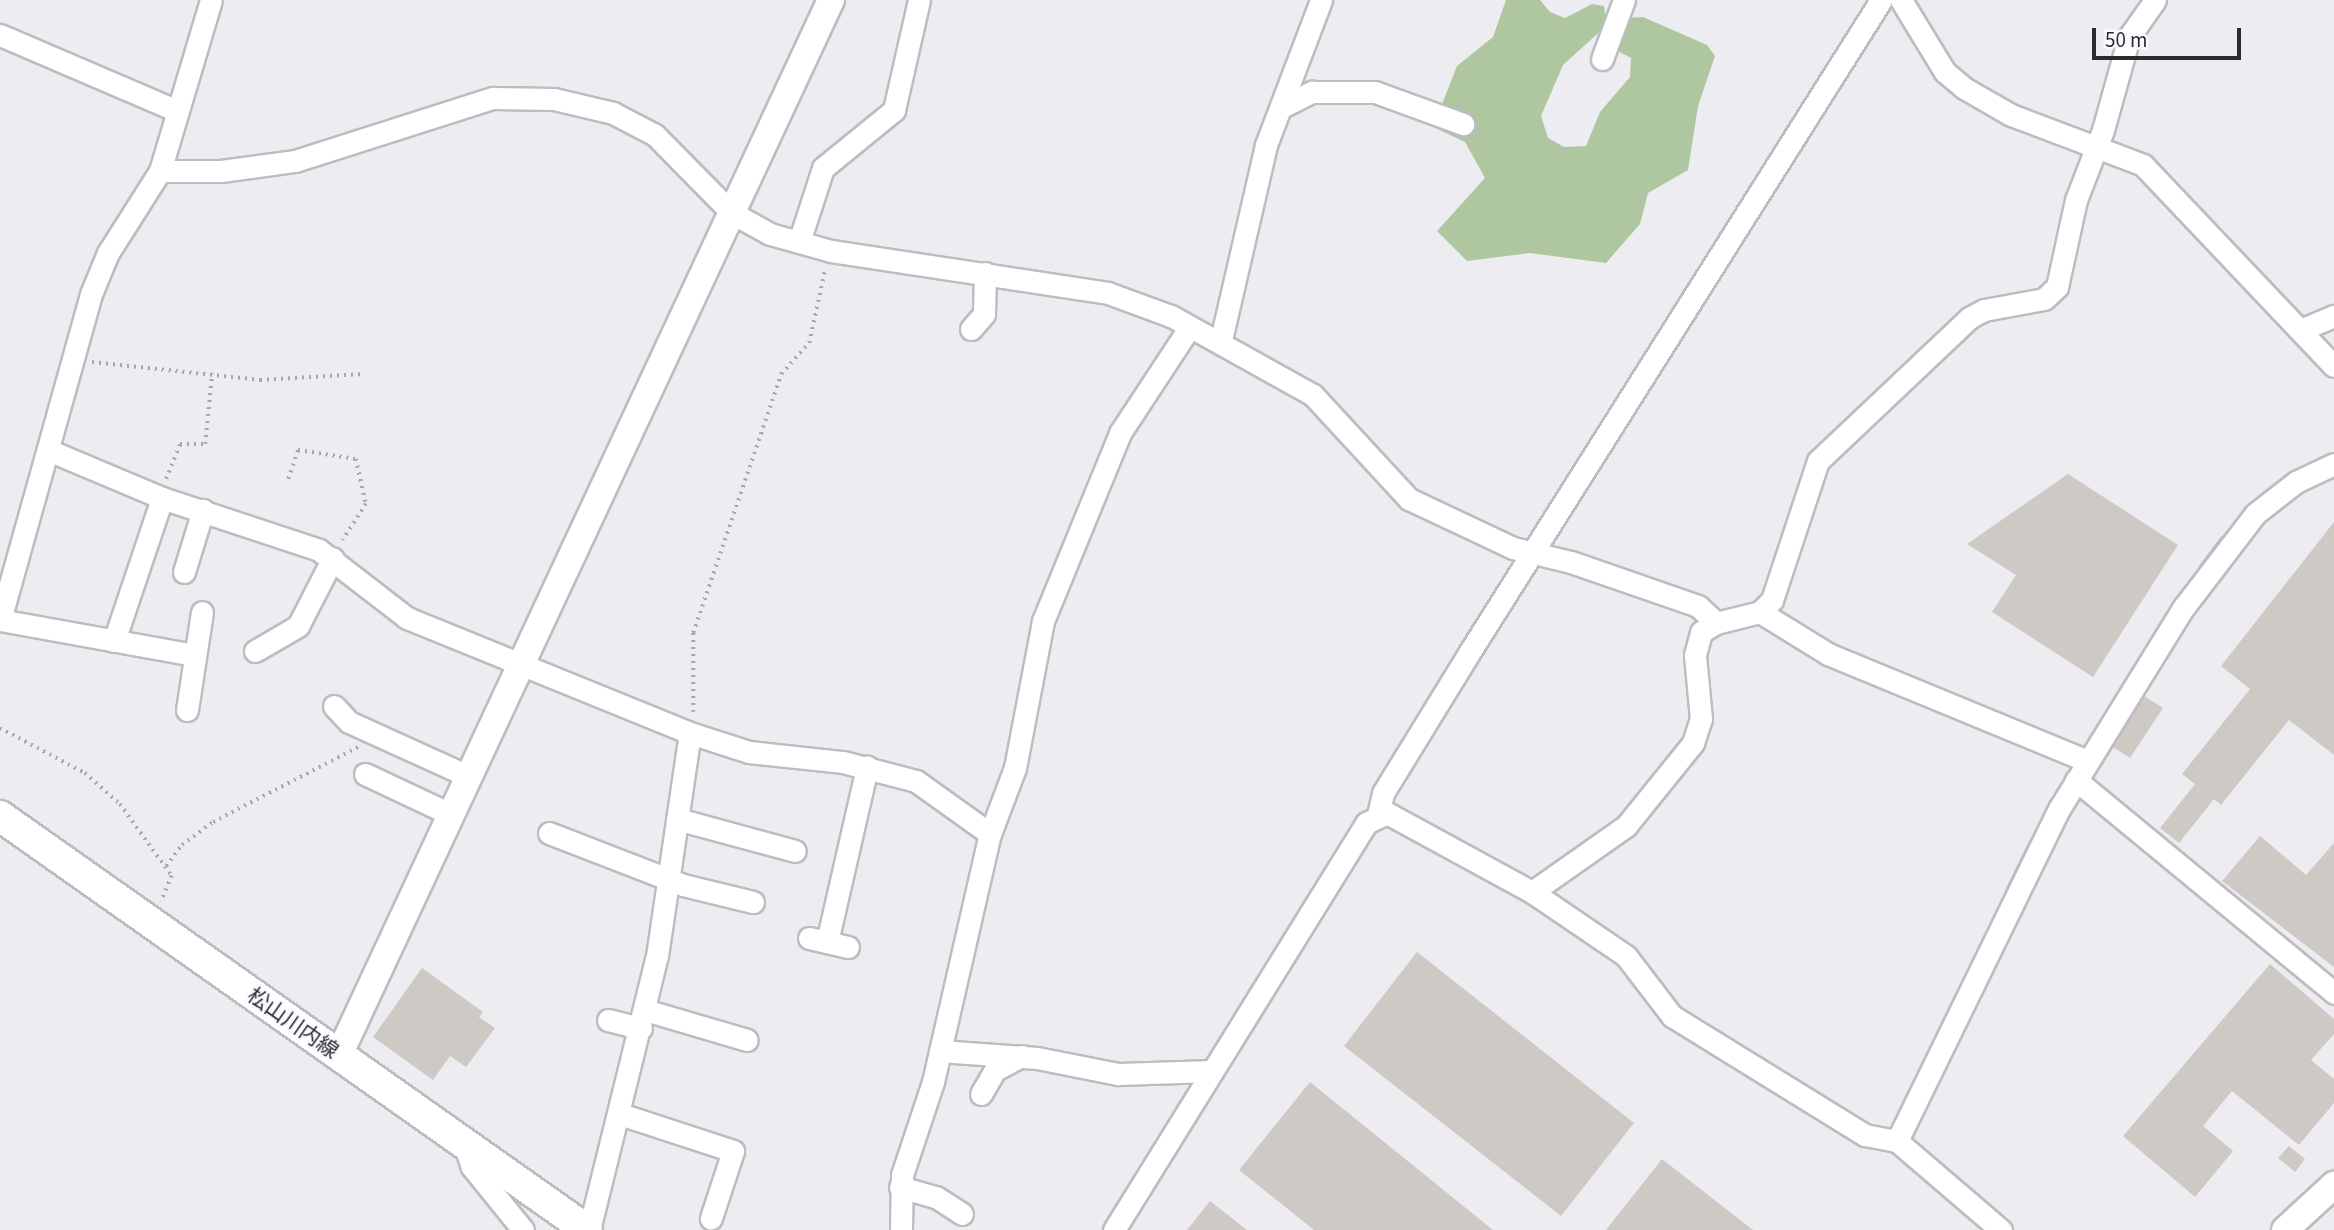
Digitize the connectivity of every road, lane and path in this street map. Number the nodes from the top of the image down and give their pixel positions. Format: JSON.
{"nodes":[{"id":1,"x":211,"y":0,"type":"edge"},
{"id":2,"x":831,"y":0,"type":"edge"},
{"id":3,"x":919,"y":0,"type":"edge"},
{"id":4,"x":1321,"y":0,"type":"edge"},
{"id":5,"x":1623,"y":0,"type":"edge"},
{"id":6,"x":1881,"y":0,"type":"edge"},
{"id":7,"x":1901,"y":0,"type":"edge"},
{"id":8,"x":2155,"y":0,"type":"edge"},
{"id":9,"x":0,"y":35,"type":"edge"},
{"id":10,"x":1602,"y":59,"type":"dead end"},
{"id":11,"x":1282,"y":107,"type":"junction"},
{"id":12,"x":177,"y":110,"type":"junction"},
{"id":13,"x":1462,"y":124,"type":"dead end"},
{"id":14,"x":2097,"y":145,"type":"junction"},
{"id":15,"x":160,"y":171,"type":"junction"},
{"id":16,"x":732,"y":214,"type":"junction"},
{"id":17,"x":799,"y":242,"type":"junction"},
{"id":18,"x":831,"y":251,"type":"junction"},
{"id":19,"x":985,"y":273,"type":"junction"},
{"id":20,"x":2334,"y":316,"type":"edge"},
{"id":21,"x":1189,"y":328,"type":"junction"},
{"id":22,"x":971,"y":329,"type":"dead end"},
{"id":23,"x":2303,"y":329,"type":"junction"},
{"id":24,"x":1221,"y":340,"type":"junction"},
{"id":25,"x":74,"y":358,"type":"junction"},
{"id":26,"x":2334,"y":366,"type":"edge"},
{"id":27,"x":212,"y":373,"type":"junction"},
{"id":28,"x":362,"y":374,"type":"dead end"},
{"id":29,"x":48,"y":450,"type":"junction"},
{"id":30,"x":2334,"y":464,"type":"edge"},
{"id":31,"x":288,"y":479,"type":"dead end"},
{"id":32,"x":162,"y":498,"type":"junction"},
{"id":33,"x":203,"y":510,"type":"junction"},
{"id":34,"x":1535,"y":554,"type":"junction"},
{"id":35,"x":334,"y":558,"type":"junction"},
{"id":36,"x":184,"y":572,"type":"dead end"},
{"id":37,"x":202,"y":612,"type":"dead end"},
{"id":38,"x":1760,"y":612,"type":"junction"},
{"id":39,"x":0,"y":620,"type":"edge"},
{"id":40,"x":1716,"y":623,"type":"junction"},
{"id":41,"x":114,"y":642,"type":"junction"},
{"id":42,"x":255,"y":651,"type":"dead end"},
{"id":43,"x":195,"y":655,"type":"junction"},
{"id":44,"x":522,"y":664,"type":"junction"},
{"id":45,"x":334,"y":706,"type":"dead end"},
{"id":46,"x":187,"y":710,"type":"dead end"},
{"id":47,"x":0,"y":728,"type":"edge"},
{"id":48,"x":374,"y":733,"type":"junction"},
{"id":49,"x":690,"y":733,"type":"junction"},
{"id":50,"x":2087,"y":761,"type":"junction"},
{"id":51,"x":867,"y":767,"type":"junction"},
{"id":52,"x":365,"y":774,"type":"dead end"},
{"id":53,"x":470,"y":776,"type":"junction"},
{"id":54,"x":2076,"y":780,"type":"junction"},
{"id":55,"x":452,"y":815,"type":"junction"},
{"id":56,"x":1378,"y":815,"type":"junction"},
{"id":57,"x":0,"y":816,"type":"edge"},
{"id":58,"x":677,"y":819,"type":"junction"},
{"id":59,"x":549,"y":833,"type":"dead end"},
{"id":60,"x":990,"y":834,"type":"junction"},
{"id":61,"x":795,"y":851,"type":"dead end"},
{"id":62,"x":166,"y":866,"type":"junction"},
{"id":63,"x":669,"y":880,"type":"junction"},
{"id":64,"x":1532,"y":892,"type":"junction"},
{"id":65,"x":753,"y":902,"type":"dead end"},
{"id":66,"x":146,"y":919,"type":"junction"},
{"id":67,"x":828,"y":942,"type":"dead end"},
{"id":68,"x":2334,"y":993,"type":"edge"},
{"id":69,"x":643,"y":1019,"type":"junction"},
{"id":70,"x":608,"y":1020,"type":"dead end"},
{"id":71,"x":747,"y":1040,"type":"dead end"},
{"id":72,"x":942,"y":1052,"type":"junction"},
{"id":73,"x":339,"y":1055,"type":"junction"},
{"id":74,"x":1021,"y":1056,"type":"junction"},
{"id":75,"x":1212,"y":1071,"type":"junction"},
{"id":76,"x":981,"y":1094,"type":"dead end"},
{"id":77,"x":620,"y":1114,"type":"junction"},
{"id":78,"x":1897,"y":1141,"type":"junction"},
{"id":79,"x":465,"y":1146,"type":"junction"},
{"id":80,"x":2334,"y":1185,"type":"edge"},
{"id":81,"x":900,"y":1187,"type":"junction"},
{"id":82,"x":962,"y":1214,"type":"dead end"},
{"id":83,"x":711,"y":1218,"type":"dead end"},
{"id":84,"x":523,"y":1230,"type":"edge"},
{"id":85,"x":588,"y":1230,"type":"edge"},
{"id":86,"x":901,"y":1230,"type":"edge"},
{"id":87,"x":1114,"y":1230,"type":"edge"},
{"id":88,"x":2001,"y":1230,"type":"edge"},
{"id":89,"x":2285,"y":1230,"type":"edge"}],
"edges":[{"from":1,"to":12,"type":"street"},
{"from":2,"to":16,"type":"street"},
{"from":3,"to":17,"type":"street"},
{"from":4,"to":11,"type":"street"},
{"from":5,"to":10,"type":"street"},
{"from":6,"to":34,"type":"street"},
{"from":7,"to":14,"type":"street"},
{"from":8,"to":14,"type":"street"},
{"from":9,"to":12,"type":"street"},
{"from":11,"to":13,"type":"street"},
{"from":11,"to":24,"type":"street"},
{"from":12,"to":15,"type":"street"},
{"from":14,"to":23,"type":"street"},
{"from":14,"to":38,"type":"street"},
{"from":15,"to":16,"type":"street"},
{"from":15,"to":25,"type":"street"},
{"from":16,"to":17,"type":"street"},
{"from":16,"to":44,"type":"street"},
{"from":17,"to":18,"type":"street"},
{"from":18,"to":19,"type":"street"},
{"from":18,"to":49,"type":"path"},
{"from":19,"to":21,"type":"street"},
{"from":19,"to":22,"type":"street"},
{"from":20,"to":23,"type":"street"},
{"from":21,"to":24,"type":"street"},
{"from":21,"to":60,"type":"street"},
{"from":23,"to":26,"type":"street"},
{"from":24,"to":34,"type":"street"},
{"from":25,"to":27,"type":"path"},
{"from":25,"to":29,"type":"street"},
{"from":27,"to":28,"type":"path"},
{"from":27,"to":32,"type":"path"},
{"from":29,"to":32,"type":"street"},
{"from":29,"to":39,"type":"street"},
{"from":30,"to":50,"type":"street"},
{"from":31,"to":35,"type":"path"},
{"from":32,"to":33,"type":"street"},
{"from":32,"to":41,"type":"street"},
{"from":33,"to":35,"type":"street"},
{"from":33,"to":36,"type":"street"},
{"from":34,"to":40,"type":"street"},
{"from":34,"to":56,"type":"street"},
{"from":35,"to":42,"type":"street"},
{"from":35,"to":44,"type":"street"},
{"from":37,"to":43,"type":"street"},
{"from":38,"to":40,"type":"street"},
{"from":38,"to":50,"type":"street"},
{"from":39,"to":41,"type":"street"},
{"from":40,"to":64,"type":"street"},
{"from":41,"to":43,"type":"street"},
{"from":43,"to":46,"type":"street"},
{"from":44,"to":49,"type":"street"},
{"from":44,"to":53,"type":"street"},
{"from":45,"to":48,"type":"street"},
{"from":47,"to":62,"type":"path"},
{"from":48,"to":53,"type":"street"},
{"from":48,"to":62,"type":"path"},
{"from":49,"to":51,"type":"street"},
{"from":49,"to":58,"type":"street"},
{"from":50,"to":54,"type":"street"},
{"from":51,"to":60,"type":"street"},
{"from":51,"to":67,"type":"street"},
{"from":52,"to":55,"type":"street"},
{"from":53,"to":55,"type":"street"},
{"from":54,"to":68,"type":"street"},
{"from":54,"to":78,"type":"street"},
{"from":55,"to":73,"type":"street"},
{"from":56,"to":64,"type":"street"},
{"from":56,"to":75,"type":"street"},
{"from":57,"to":66,"type":"main road","name":"松山川内線"},
{"from":58,"to":61,"type":"street"},
{"from":58,"to":63,"type":"street"},
{"from":59,"to":63,"type":"street"},
{"from":60,"to":72,"type":"street"},
{"from":62,"to":66,"type":"path"},
{"from":63,"to":65,"type":"street"},
{"from":63,"to":69,"type":"street"},
{"from":64,"to":78,"type":"street"},
{"from":66,"to":73,"type":"main road","name":"松山川内線"},
{"from":69,"to":70,"type":"street"},
{"from":69,"to":71,"type":"street"},
{"from":69,"to":77,"type":"street"},
{"from":72,"to":74,"type":"street"},
{"from":72,"to":81,"type":"street"},
{"from":73,"to":79,"type":"main road","name":"松山川内線"},
{"from":74,"to":75,"type":"street"},
{"from":74,"to":76,"type":"street"},
{"from":75,"to":87,"type":"street"},
{"from":77,"to":83,"type":"street"},
{"from":77,"to":85,"type":"street"},
{"from":78,"to":88,"type":"street"},
{"from":79,"to":84,"type":"street"},
{"from":79,"to":85,"type":"main road","name":"松山川内線"},
{"from":80,"to":89,"type":"street"},
{"from":81,"to":82,"type":"street"},
{"from":81,"to":86,"type":"street"}]}
